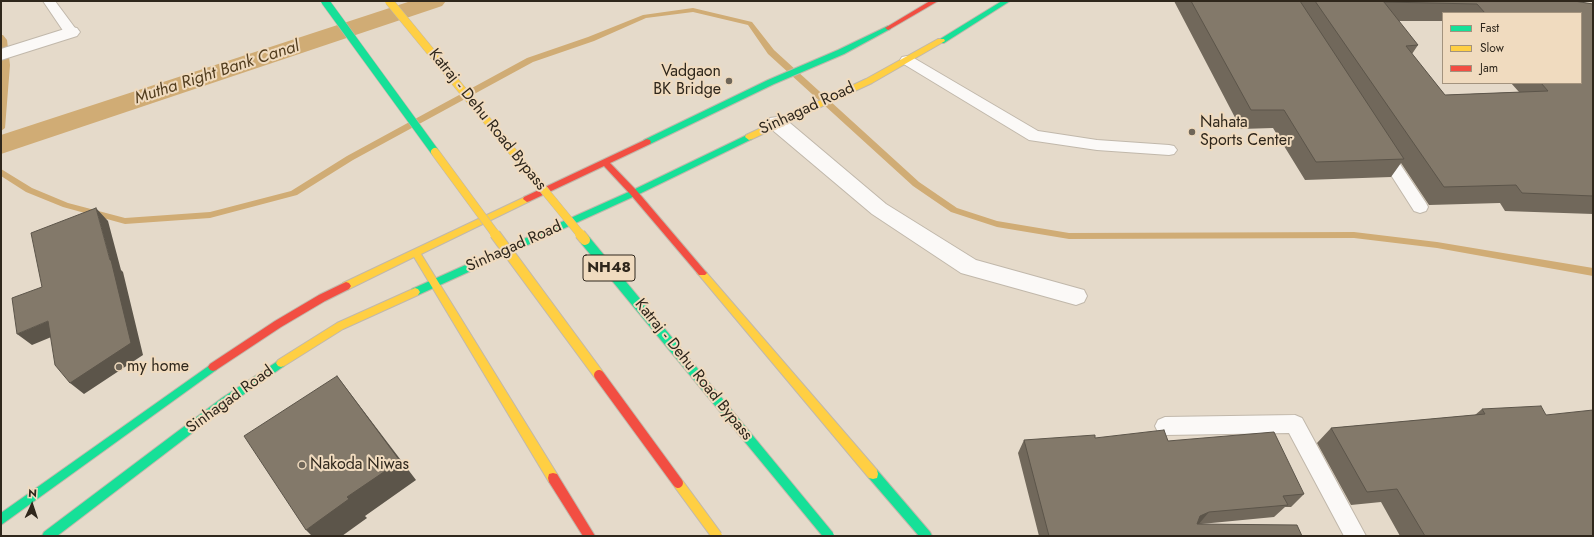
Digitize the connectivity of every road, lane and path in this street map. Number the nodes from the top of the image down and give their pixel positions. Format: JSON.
{"nodes":[{"id":1,"x":49,"y":1,"type":"edge"},
{"id":2,"x":325,"y":1,"type":"edge"},
{"id":3,"x":389,"y":1,"type":"edge"},
{"id":4,"x":934,"y":1,"type":"edge"},
{"id":5,"x":1007,"y":1,"type":"edge"},
{"id":6,"x":71,"y":32,"type":"joint"},
{"id":7,"x":1,"y":55,"type":"edge"},
{"id":8,"x":907,"y":60,"type":"junction"},
{"id":9,"x":777,"y":123,"type":"junction"},
{"id":10,"x":1374,"y":137,"type":"edge"},
{"id":11,"x":1169,"y":150,"type":"dead end"},
{"id":12,"x":606,"y":163,"type":"junction"},
{"id":13,"x":634,"y":193,"type":"junction"},
{"id":14,"x":1420,"y":207,"type":"dead end"},
{"id":15,"x":416,"y":253,"type":"junction"},
{"id":16,"x":434,"y":283,"type":"junction"},
{"id":17,"x":1076,"y":296,"type":"dead end"},
{"id":18,"x":1165,"y":426,"type":"dead end"},
{"id":19,"x":1,"y":520,"type":"edge"},
{"id":20,"x":48,"y":536,"type":"edge"},
{"id":21,"x":589,"y":536,"type":"edge"},
{"id":22,"x":717,"y":536,"type":"edge"},
{"id":23,"x":829,"y":536,"type":"edge"},
{"id":24,"x":926,"y":536,"type":"edge"},
{"id":25,"x":1355,"y":536,"type":"edge"}],
"edges":[{"from":1,"to":6,"type":"lane"},
{"from":2,"to":22,"type":"main road","bridge":true},
{"from":3,"to":23,"type":"main road","name":"Katraj - Dehu Road Bypass","number":"NH48","bridge":true},
{"from":4,"to":12,"type":"main road"},
{"from":5,"to":8,"type":"main road","name":"Sinhagad Road"},
{"from":6,"to":7,"type":"street"},
{"from":8,"to":9,"type":"main road","name":"Sinhagad Road"},
{"from":8,"to":11,"type":"lane"},
{"from":9,"to":13,"type":"main road","name":"Sinhagad Road"},
{"from":9,"to":17,"type":"street"},
{"from":10,"to":14,"type":"lane"},
{"from":12,"to":13,"type":"main road"},
{"from":12,"to":15,"type":"main road"},
{"from":13,"to":16,"type":"main road","name":"Sinhagad Road"},
{"from":13,"to":24,"type":"main road"},
{"from":15,"to":16,"type":"main road"},
{"from":15,"to":19,"type":"main road"},
{"from":16,"to":20,"type":"main road","name":"Sinhagad Road"},
{"from":16,"to":21,"type":"main road"},
{"from":18,"to":25,"type":"lane"}]}
